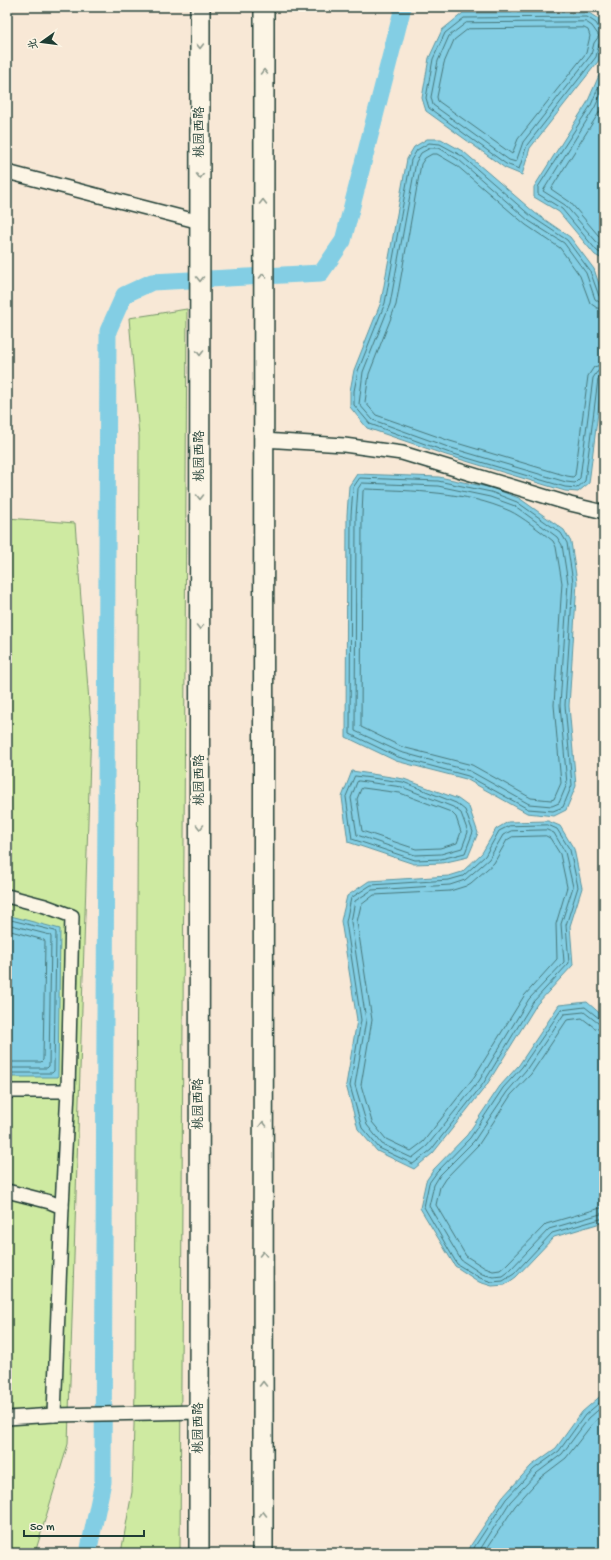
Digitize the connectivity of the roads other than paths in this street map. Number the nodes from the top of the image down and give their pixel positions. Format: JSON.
{"nodes":[{"id":1,"x":200,"y":7,"type":"edge"},
{"id":2,"x":264,"y":7,"type":"edge"},
{"id":3,"x":7,"y":172,"type":"edge"},
{"id":4,"x":200,"y":222,"type":"junction"},
{"id":5,"x":263,"y":440,"type":"junction"},
{"id":6,"x":604,"y":512,"type":"edge"},
{"id":7,"x":7,"y":896,"type":"edge"},
{"id":8,"x":7,"y":1091,"type":"edge"},
{"id":9,"x":68,"y":1091,"type":"junction"},
{"id":10,"x":7,"y":1190,"type":"edge"},
{"id":11,"x":62,"y":1207,"type":"junction"},
{"id":12,"x":199,"y":1412,"type":"junction"},
{"id":13,"x":54,"y":1415,"type":"junction"},
{"id":14,"x":7,"y":1418,"type":"edge"},
{"id":15,"x":199,"y":1553,"type":"edge"},
{"id":16,"x":262,"y":1553,"type":"edge"}],
"edges":[{"from":1,"to":4,"type":"main road","name":"桃园西路","one_way":true},
{"from":5,"to":2,"type":"main road","one_way":true},
{"from":3,"to":4,"type":"street"},
{"from":4,"to":12,"type":"main road","name":"桃园西路","one_way":true},
{"from":5,"to":6,"type":"street"},
{"from":16,"to":5,"type":"main road","one_way":true},
{"from":7,"to":9,"type":"street"},
{"from":8,"to":9,"type":"street"},
{"from":9,"to":11,"type":"street"},
{"from":10,"to":11,"type":"street"},
{"from":11,"to":13,"type":"street"},
{"from":12,"to":13,"type":"street"},
{"from":12,"to":15,"type":"main road","name":"桃园西路"},
{"from":13,"to":14,"type":"street"}]}
